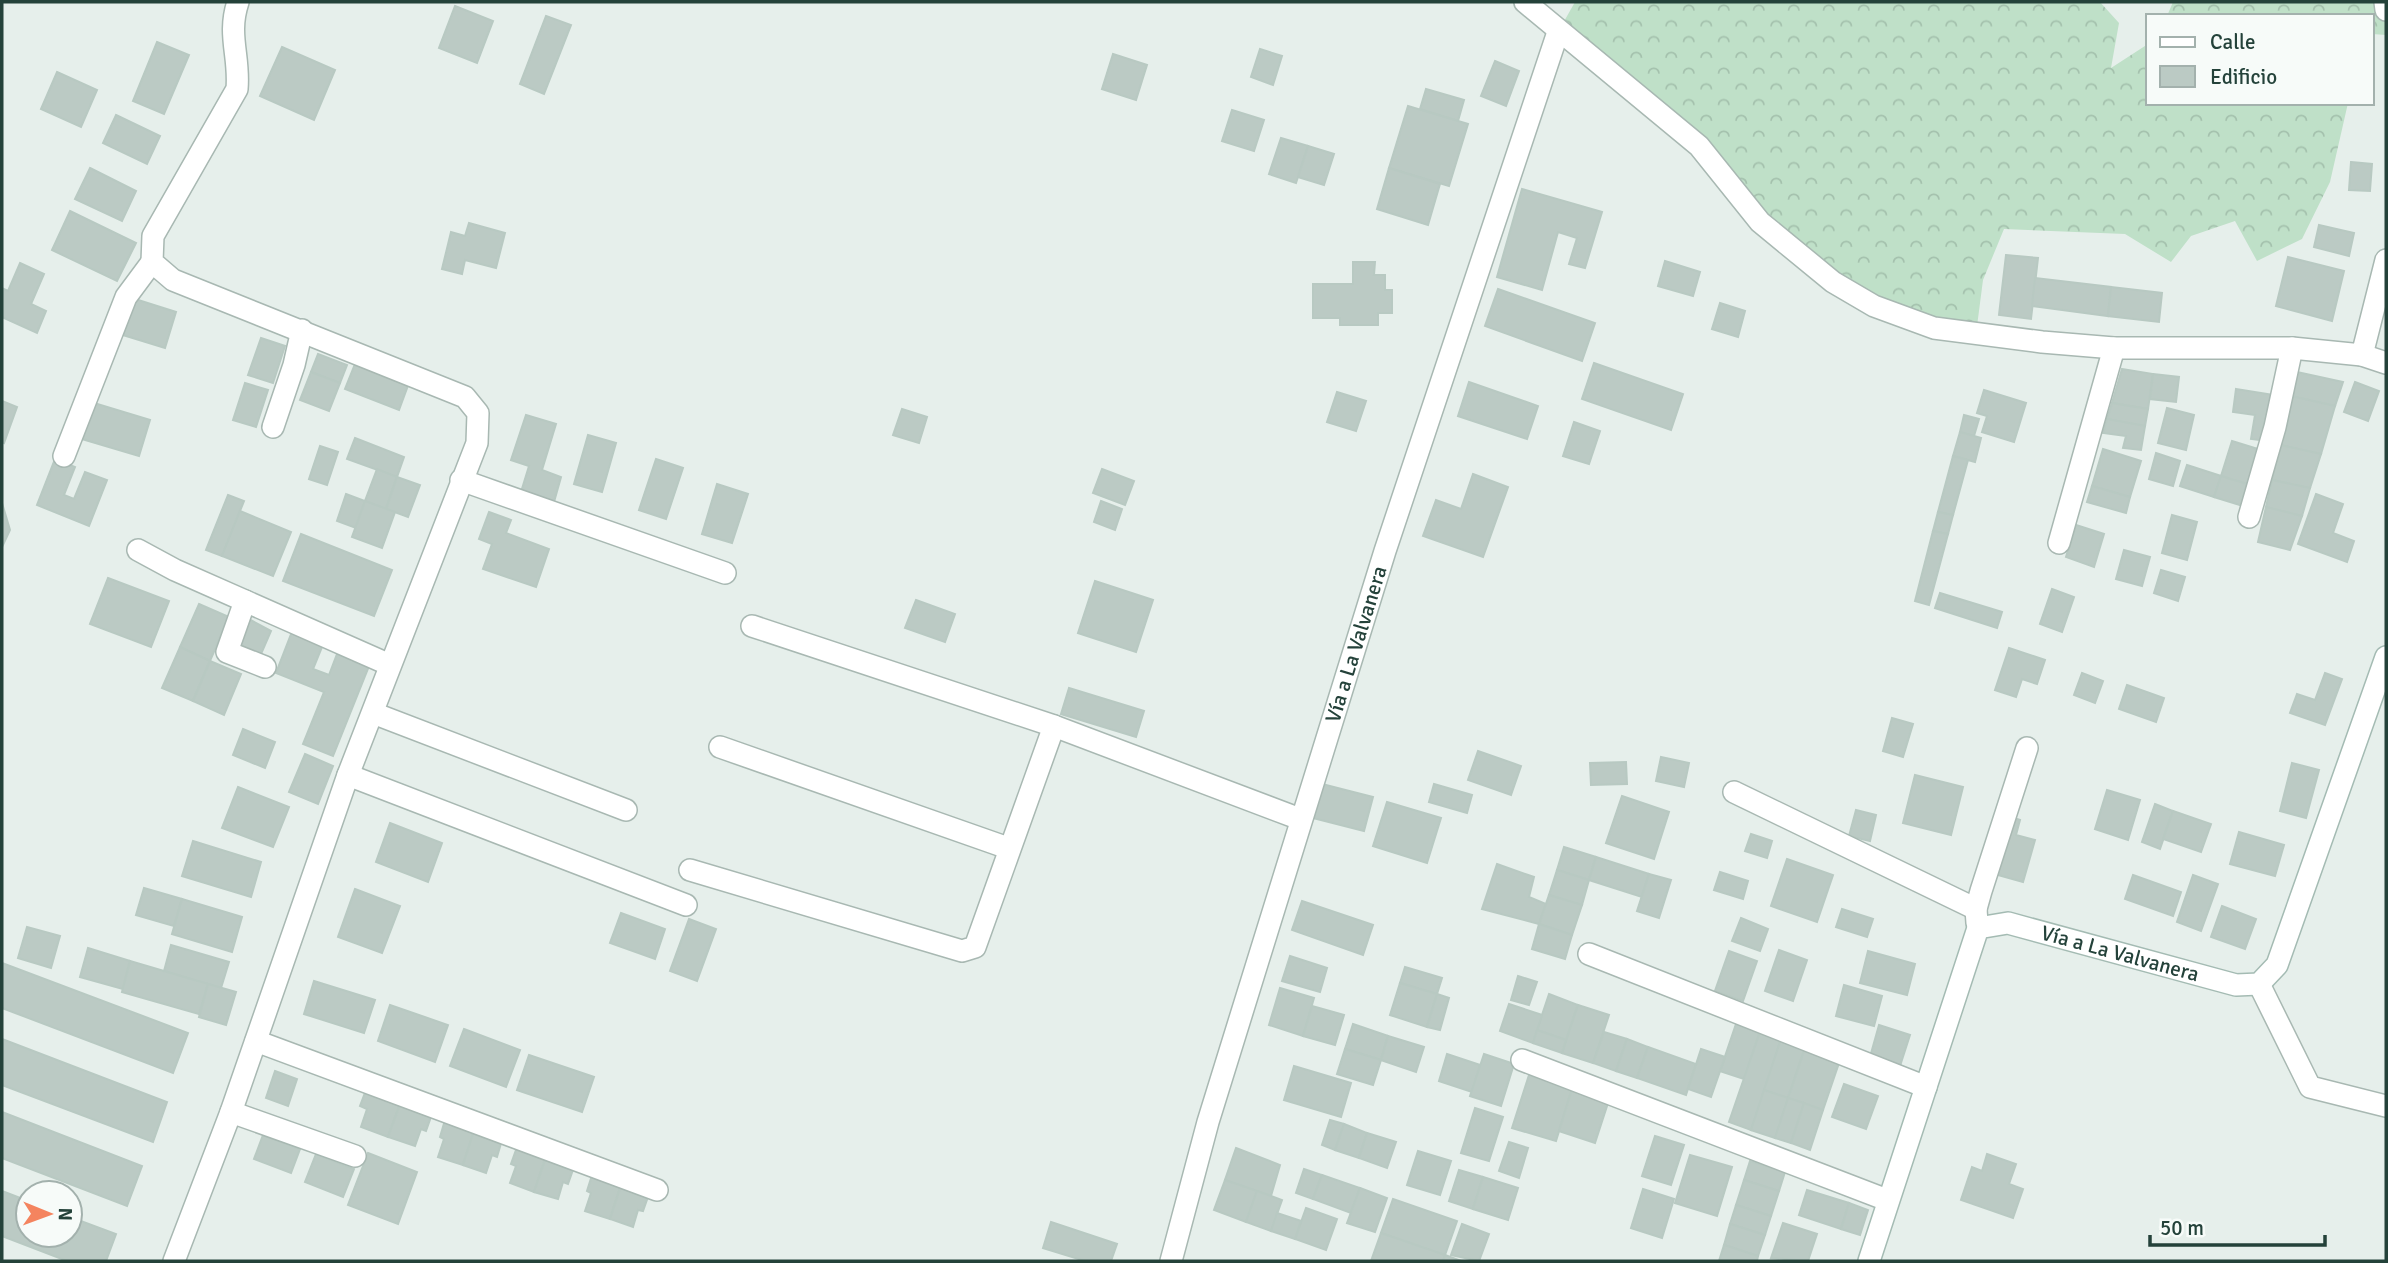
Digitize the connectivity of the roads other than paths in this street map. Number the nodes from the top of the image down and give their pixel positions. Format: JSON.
{"nodes":[{"id":1,"x":238,"y":2,"type":"edge"},
{"id":2,"x":1525,"y":2,"type":"edge"},
{"id":3,"x":2385,"y":2,"type":"edge"},
{"id":4,"x":2386,"y":10,"type":"edge"},
{"id":5,"x":1558,"y":32,"type":"junction"},
{"id":6,"x":2386,"y":260,"type":"edge"},
{"id":7,"x":152,"y":262,"type":"junction"},
{"id":8,"x":302,"y":330,"type":"junction"},
{"id":9,"x":2114,"y":348,"type":"junction"},
{"id":10,"x":2292,"y":348,"type":"junction"},
{"id":11,"x":2362,"y":355,"type":"junction"},
{"id":12,"x":2386,"y":363,"type":"edge"},
{"id":13,"x":273,"y":427,"type":"dead end"},
{"id":14,"x":64,"y":456,"type":"dead end"},
{"id":15,"x":461,"y":480,"type":"junction"},
{"id":16,"x":2249,"y":517,"type":"dead end"},
{"id":17,"x":2059,"y":543,"type":"dead end"},
{"id":18,"x":138,"y":550,"type":"dead end"},
{"id":19,"x":725,"y":573,"type":"dead end"},
{"id":20,"x":245,"y":601,"type":"junction"},
{"id":21,"x":752,"y":626,"type":"dead end"},
{"id":22,"x":2386,"y":657,"type":"edge"},
{"id":23,"x":390,"y":664,"type":"junction"},
{"id":24,"x":265,"y":667,"type":"dead end"},
{"id":25,"x":373,"y":713,"type":"junction"},
{"id":26,"x":1054,"y":726,"type":"junction"},
{"id":27,"x":720,"y":747,"type":"dead end"},
{"id":28,"x":2027,"y":748,"type":"dead end"},
{"id":29,"x":348,"y":775,"type":"junction"},
{"id":30,"x":1734,"y":792,"type":"dead end"},
{"id":31,"x":626,"y":810,"type":"dead end"},
{"id":32,"x":1300,"y":819,"type":"junction"},
{"id":33,"x":1008,"y":848,"type":"junction"},
{"id":34,"x":690,"y":870,"type":"dead end"},
{"id":35,"x":686,"y":905,"type":"dead end"},
{"id":36,"x":1977,"y":918,"type":"junction"},
{"id":37,"x":1589,"y":954,"type":"dead end"},
{"id":38,"x":2259,"y":984,"type":"junction"},
{"id":39,"x":256,"y":1041,"type":"junction"},
{"id":40,"x":1522,"y":1060,"type":"dead end"},
{"id":41,"x":1926,"y":1087,"type":"junction"},
{"id":42,"x":2386,"y":1106,"type":"edge"},
{"id":43,"x":231,"y":1112,"type":"junction"},
{"id":44,"x":355,"y":1156,"type":"dead end"},
{"id":45,"x":657,"y":1190,"type":"dead end"},
{"id":46,"x":1887,"y":1200,"type":"junction"},
{"id":47,"x":174,"y":1261,"type":"edge"},
{"id":48,"x":1171,"y":1261,"type":"edge"},
{"id":49,"x":1869,"y":1261,"type":"edge"}],
"edges":[{"from":1,"to":7,"type":"street"},
{"from":2,"to":5,"type":"street"},
{"from":3,"to":4,"type":"street"},
{"from":5,"to":9,"type":"street"},
{"from":5,"to":32,"type":"street","name":"Vía a La Valvanera"},
{"from":6,"to":11,"type":"street"},
{"from":7,"to":8,"type":"street"},
{"from":7,"to":14,"type":"street"},
{"from":8,"to":13,"type":"street"},
{"from":8,"to":15,"type":"street"},
{"from":9,"to":10,"type":"street"},
{"from":9,"to":17,"type":"street"},
{"from":10,"to":11,"type":"street"},
{"from":10,"to":16,"type":"street"},
{"from":11,"to":12,"type":"street"},
{"from":15,"to":19,"type":"street"},
{"from":15,"to":23,"type":"street"},
{"from":18,"to":20,"type":"street"},
{"from":20,"to":23,"type":"street"},
{"from":20,"to":24,"type":"street"},
{"from":21,"to":26,"type":"street"},
{"from":22,"to":38,"type":"street"},
{"from":23,"to":25,"type":"street"},
{"from":25,"to":29,"type":"street"},
{"from":25,"to":31,"type":"street"},
{"from":26,"to":32,"type":"street"},
{"from":26,"to":33,"type":"street"},
{"from":27,"to":33,"type":"street"},
{"from":28,"to":36,"type":"street"},
{"from":29,"to":35,"type":"street"},
{"from":29,"to":39,"type":"street"},
{"from":30,"to":36,"type":"street"},
{"from":32,"to":48,"type":"street","name":"Vía a La Valvanera"},
{"from":33,"to":34,"type":"street"},
{"from":36,"to":38,"type":"street","name":"Vía a La Valvanera"},
{"from":36,"to":41,"type":"street"},
{"from":37,"to":41,"type":"street"},
{"from":38,"to":42,"type":"street"},
{"from":39,"to":43,"type":"street"},
{"from":39,"to":45,"type":"street"},
{"from":40,"to":46,"type":"street"},
{"from":41,"to":46,"type":"street"},
{"from":43,"to":44,"type":"street"},
{"from":43,"to":47,"type":"street"},
{"from":46,"to":49,"type":"street"}]}
